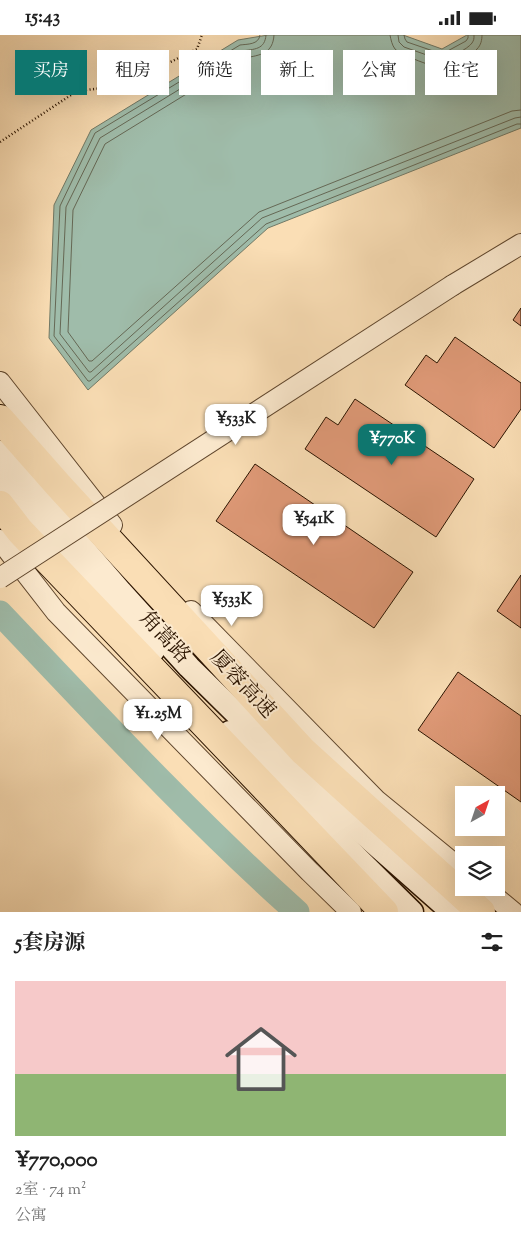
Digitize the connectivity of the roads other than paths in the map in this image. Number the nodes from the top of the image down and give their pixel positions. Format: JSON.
{"nodes":[{"id":1,"x":521,"y":244,"type":"edge"},
{"id":2,"x":0,"y":382,"type":"edge"},
{"id":3,"x":0,"y":419,"type":"edge"},
{"id":4,"x":0,"y":452,"type":"edge"},
{"id":5,"x":0,"y":480,"type":"edge"},
{"id":6,"x":0,"y":505,"type":"edge"},
{"id":7,"x":10,"y":535,"type":"edge"},
{"id":8,"x":0,"y":578,"type":"edge"},
{"id":9,"x":455,"y":865,"type":"edge"},
{"id":10,"x":494,"y":896,"type":"edge"},
{"id":11,"x":350,"y":912,"type":"edge"},
{"id":12,"x":384,"y":912,"type":"edge"},
{"id":13,"x":412,"y":912,"type":"edge"},
{"id":14,"x":452,"y":912,"type":"edge"},
{"id":15,"x":481,"y":912,"type":"edge"},
{"id":16,"x":513,"y":912,"type":"edge"}],
"edges":[{"from":1,"to":8,"type":"street","bridge":true},
{"from":2,"to":9,"type":"street"},
{"from":3,"to":15,"type":"highway","name":"厦蓉高速"},
{"from":4,"to":14,"type":"main road","name":"角蒿路"},
{"from":5,"to":13,"type":"main road","name":"角蒿路"},
{"from":6,"to":7,"type":"highway"},
{"from":7,"to":11,"type":"street"},
{"from":7,"to":12,"type":"highway"},
{"from":10,"to":16,"type":"street"}]}
